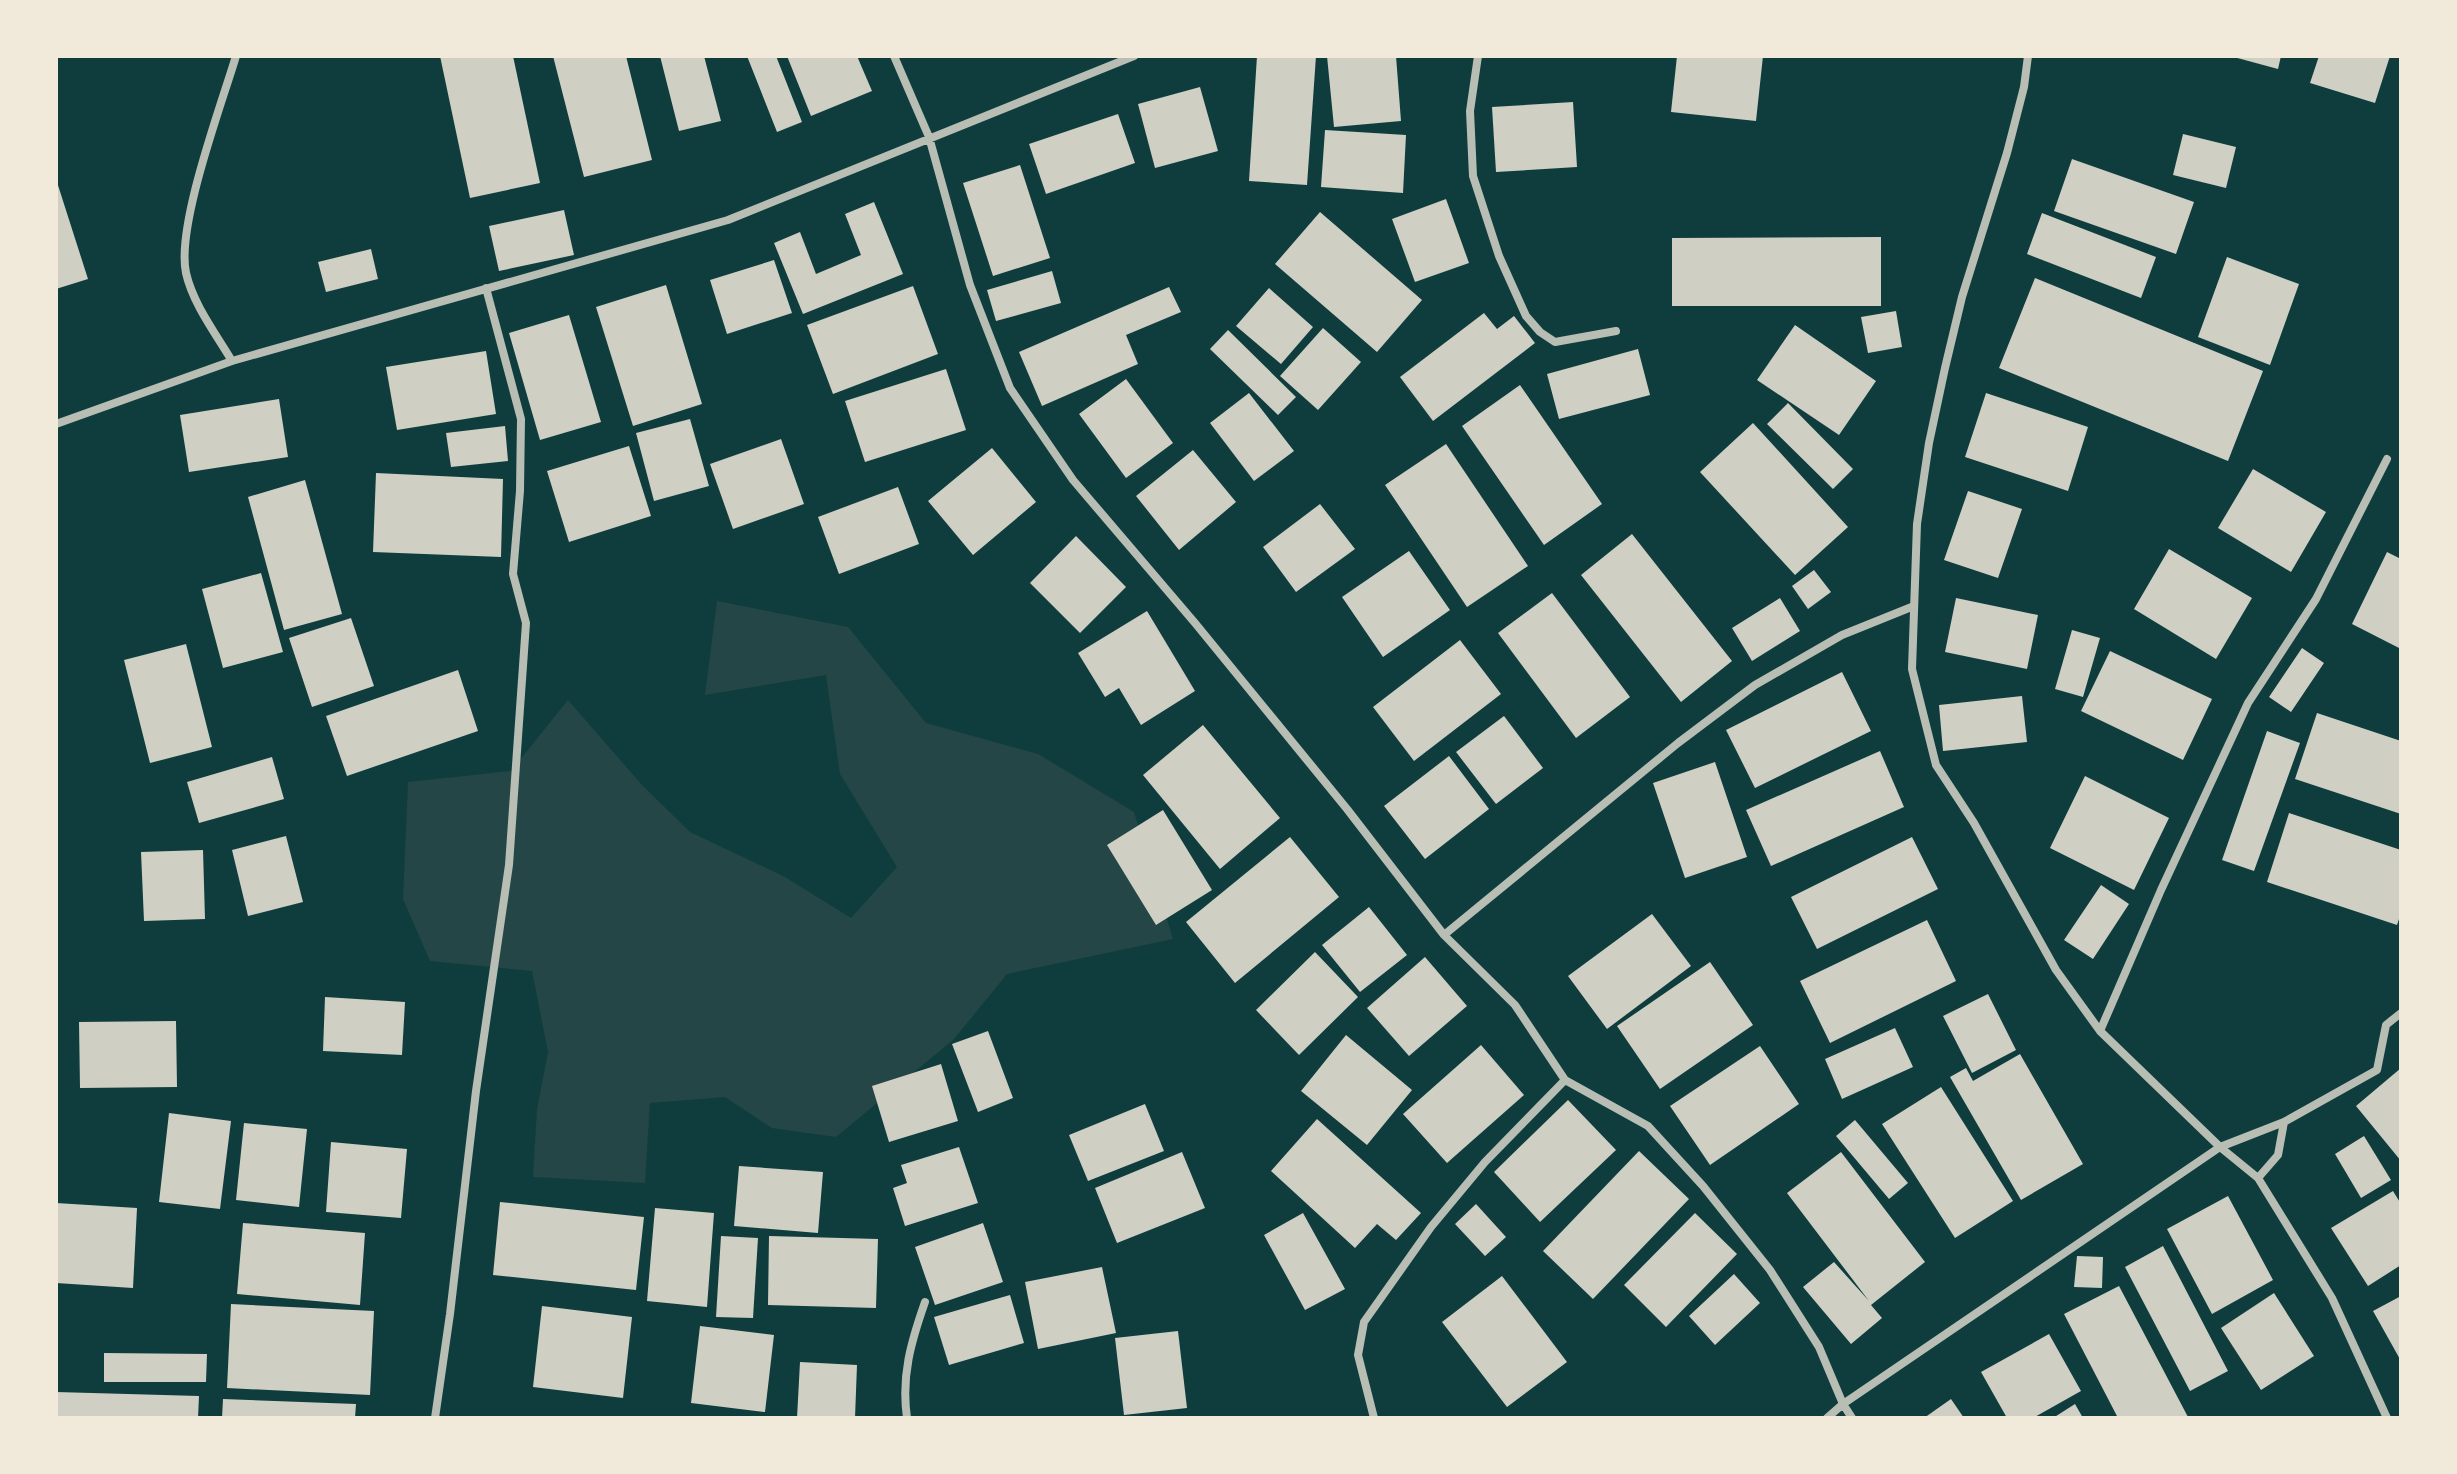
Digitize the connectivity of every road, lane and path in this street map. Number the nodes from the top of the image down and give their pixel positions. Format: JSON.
{"nodes":[{"id":1,"x":236,"y":56,"type":"edge"},
{"id":2,"x":894,"y":56,"type":"edge"},
{"id":3,"x":1134,"y":56,"type":"edge"},
{"id":4,"x":1478,"y":56,"type":"edge"},
{"id":5,"x":2028,"y":56,"type":"edge"},
{"id":6,"x":929,"y":137,"type":"junction"},
{"id":7,"x":486,"y":288,"type":"junction"},
{"id":8,"x":1616,"y":331,"type":"dead end"},
{"id":9,"x":232,"y":361,"type":"junction"},
{"id":10,"x":56,"y":424,"type":"edge"},
{"id":11,"x":2387,"y":459,"type":"dead end"},
{"id":12,"x":1914,"y":606,"type":"junction"},
{"id":13,"x":1444,"y":935,"type":"junction"},
{"id":14,"x":2401,"y":1013,"type":"edge"},
{"id":15,"x":2100,"y":1031,"type":"junction"},
{"id":16,"x":1565,"y":1080,"type":"junction"},
{"id":17,"x":2284,"y":1122,"type":"junction"},
{"id":18,"x":2220,"y":1147,"type":"junction"},
{"id":19,"x":2258,"y":1178,"type":"junction"},
{"id":20,"x":925,"y":1302,"type":"dead end"},
{"id":21,"x":1843,"y":1404,"type":"junction"},
{"id":22,"x":435,"y":1418,"type":"edge"},
{"id":23,"x":907,"y":1418,"type":"edge"},
{"id":24,"x":1374,"y":1418,"type":"edge"},
{"id":25,"x":1827,"y":1418,"type":"edge"},
{"id":26,"x":1852,"y":1418,"type":"edge"},
{"id":27,"x":2387,"y":1418,"type":"edge"}],
"edges":[{"from":1,"to":9,"type":"street"},
{"from":2,"to":6,"type":"street"},
{"from":3,"to":6,"type":"street"},
{"from":4,"to":8,"type":"street"},
{"from":5,"to":12,"type":"street"},
{"from":6,"to":7,"type":"street"},
{"from":6,"to":13,"type":"street"},
{"from":7,"to":9,"type":"street"},
{"from":7,"to":22,"type":"street"},
{"from":9,"to":10,"type":"street"},
{"from":11,"to":15,"type":"street"},
{"from":12,"to":13,"type":"street"},
{"from":12,"to":15,"type":"street"},
{"from":13,"to":16,"type":"street"},
{"from":14,"to":17,"type":"street"},
{"from":15,"to":18,"type":"street"},
{"from":16,"to":21,"type":"street"},
{"from":16,"to":24,"type":"street"},
{"from":17,"to":18,"type":"street"},
{"from":17,"to":19,"type":"street"},
{"from":18,"to":19,"type":"street"},
{"from":18,"to":21,"type":"street"},
{"from":19,"to":27,"type":"street"},
{"from":20,"to":23,"type":"street"},
{"from":21,"to":25,"type":"street"},
{"from":21,"to":26,"type":"street"}]}
